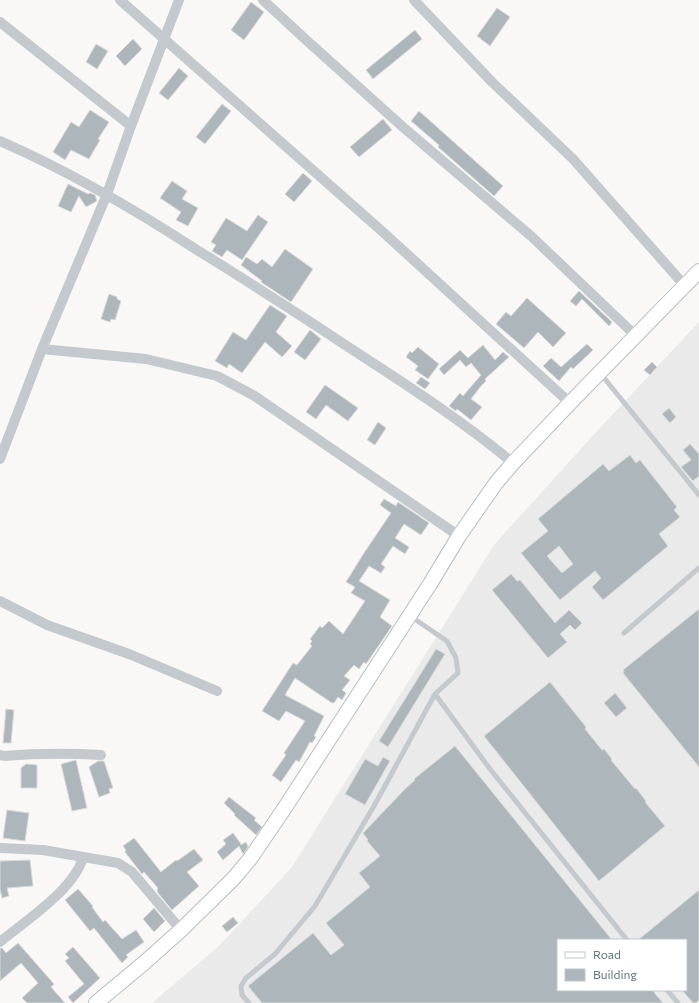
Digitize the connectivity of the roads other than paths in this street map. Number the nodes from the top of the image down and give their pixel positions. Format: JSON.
{"nodes":[{"id":1,"x":120,"y":0,"type":"edge"},
{"id":2,"x":179,"y":0,"type":"edge"},
{"id":3,"x":263,"y":0,"type":"edge"},
{"id":4,"x":414,"y":0,"type":"edge"},
{"id":5,"x":0,"y":22,"type":"edge"},
{"id":6,"x":164,"y":39,"type":"junction"},
{"id":7,"x":131,"y":126,"type":"junction"},
{"id":8,"x":0,"y":141,"type":"edge"},
{"id":9,"x":107,"y":194,"type":"junction"},
{"id":10,"x":699,"y":271,"type":"edge"},
{"id":11,"x":685,"y":286,"type":"junction"},
{"id":12,"x":635,"y":335,"type":"junction"},
{"id":13,"x":42,"y":349,"type":"junction"},
{"id":14,"x":600,"y":373,"type":"junction"},
{"id":15,"x":570,"y":403,"type":"junction"},
{"id":16,"x":0,"y":459,"type":"edge"},
{"id":17,"x":513,"y":463,"type":"junction"},
{"id":18,"x":699,"y":495,"type":"edge"},
{"id":19,"x":459,"y":536,"type":"junction"},
{"id":20,"x":699,"y":568,"type":"edge"},
{"id":21,"x":0,"y":601,"type":"edge"},
{"id":22,"x":410,"y":615,"type":"junction"},
{"id":23,"x":624,"y":633,"type":"dead end"},
{"id":24,"x":217,"y":691,"type":"dead end"},
{"id":25,"x":434,"y":694,"type":"junction"},
{"id":26,"x":0,"y":755,"type":"edge"},
{"id":27,"x":101,"y":755,"type":"dead end"},
{"id":28,"x":0,"y":848,"type":"edge"},
{"id":29,"x":83,"y":856,"type":"junction"},
{"id":30,"x":181,"y":930,"type":"junction"},
{"id":31,"x":626,"y":939,"type":"edge"},
{"id":32,"x":0,"y":942,"type":"edge"},
{"id":33,"x":668,"y":991,"type":"edge"},
{"id":34,"x":96,"y":1003,"type":"edge"},
{"id":35,"x":249,"y":1003,"type":"edge"},
{"id":36,"x":678,"y":1003,"type":"edge"}],
"edges":[{"from":1,"to":6,"type":"street"},
{"from":2,"to":6,"type":"street"},
{"from":3,"to":12,"type":"street"},
{"from":4,"to":11,"type":"street"},
{"from":5,"to":7,"type":"street"},
{"from":6,"to":7,"type":"street"},
{"from":6,"to":15,"type":"street"},
{"from":7,"to":9,"type":"street"},
{"from":8,"to":9,"type":"street"},
{"from":9,"to":13,"type":"street"},
{"from":9,"to":17,"type":"street"},
{"from":10,"to":11,"type":"street"},
{"from":11,"to":12,"type":"street"},
{"from":12,"to":14,"type":"street"},
{"from":13,"to":16,"type":"street"},
{"from":13,"to":19,"type":"street"},
{"from":14,"to":15,"type":"street"},
{"from":14,"to":18,"type":"lane"},
{"from":15,"to":17,"type":"street"},
{"from":17,"to":19,"type":"street"},
{"from":19,"to":22,"type":"street"},
{"from":20,"to":23,"type":"lane"},
{"from":21,"to":24,"type":"street"},
{"from":22,"to":25,"type":"lane"},
{"from":22,"to":30,"type":"street"},
{"from":25,"to":31,"type":"lane"},
{"from":25,"to":35,"type":"lane"},
{"from":26,"to":27,"type":"street"},
{"from":28,"to":29,"type":"street"},
{"from":29,"to":30,"type":"street"},
{"from":29,"to":32,"type":"street"},
{"from":30,"to":34,"type":"street"},
{"from":33,"to":36,"type":"lane"}]}
